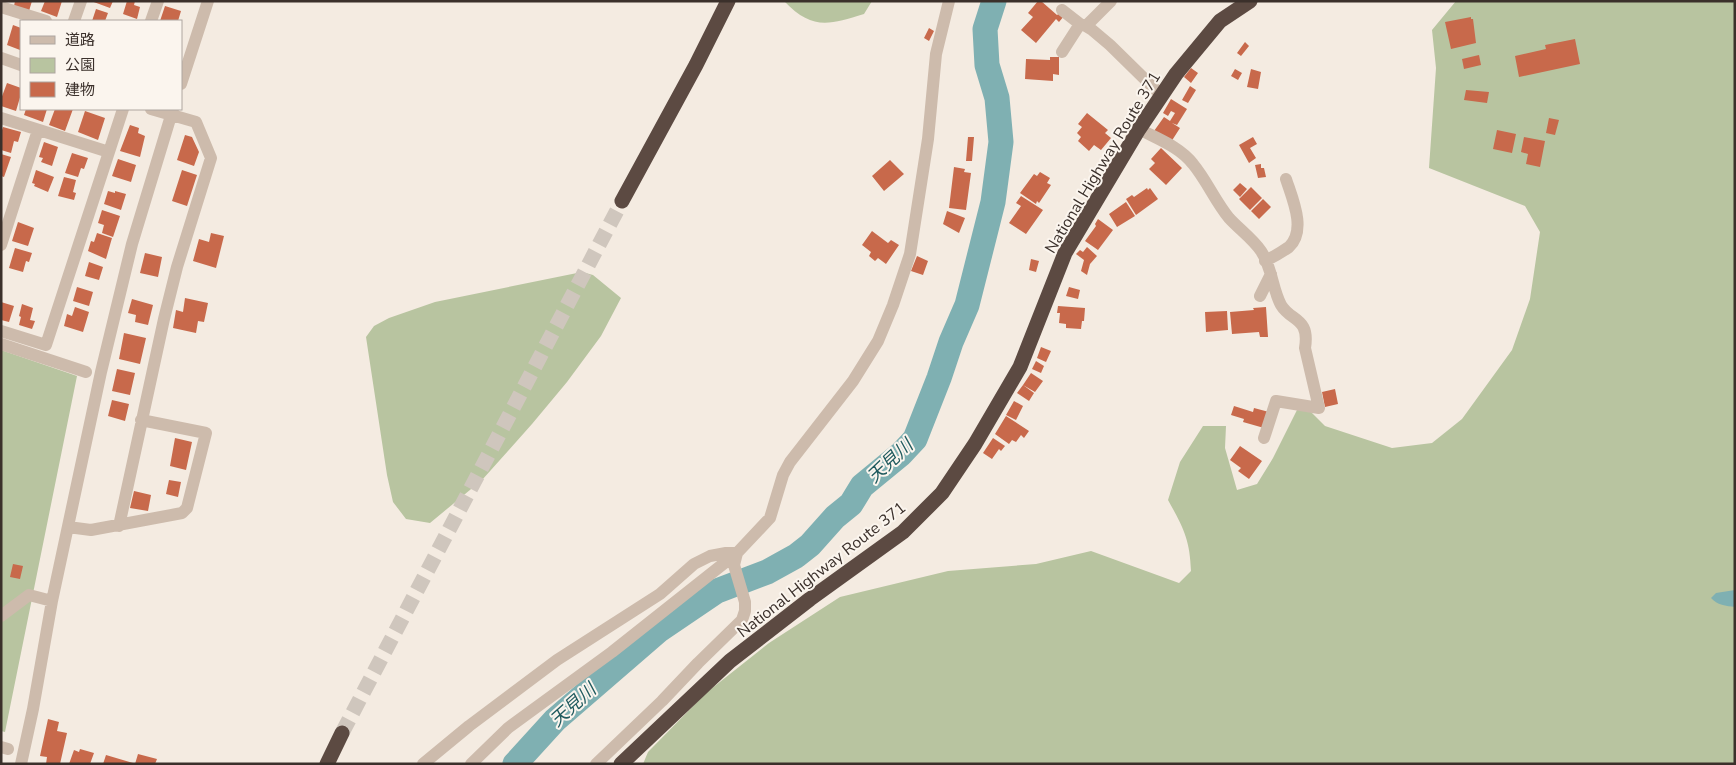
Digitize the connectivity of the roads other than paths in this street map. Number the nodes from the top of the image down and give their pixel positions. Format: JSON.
{"nodes":[{"id":1,"x":81,"y":1,"type":"edge"},
{"id":2,"x":158,"y":1,"type":"edge"},
{"id":3,"x":208,"y":1,"type":"edge"},
{"id":4,"x":728,"y":1,"type":"edge"},
{"id":5,"x":949,"y":1,"type":"edge"},
{"id":6,"x":1111,"y":1,"type":"edge"},
{"id":7,"x":1250,"y":1,"type":"edge"},
{"id":8,"x":3,"y":5,"type":"edge"},
{"id":9,"x":1062,"y":10,"type":"dead end"},
{"id":10,"x":43,"y":20,"type":"edge"},
{"id":11,"x":74,"y":20,"type":"edge"},
{"id":12,"x":151,"y":20,"type":"edge"},
{"id":13,"x":1083,"y":25,"type":"junction"},
{"id":14,"x":1062,"y":52,"type":"dead end"},
{"id":15,"x":1,"y":58,"type":"edge"},
{"id":16,"x":20,"y":65,"type":"edge"},
{"id":17,"x":182,"y":81,"type":"edge"},
{"id":18,"x":1162,"y":96,"type":"junction"},
{"id":19,"x":123,"y":110,"type":"edge"},
{"id":20,"x":158,"y":110,"type":"edge"},
{"id":21,"x":173,"y":112,"type":"edge"},
{"id":22,"x":1,"y":118,"type":"edge"},
{"id":23,"x":1139,"y":129,"type":"junction"},
{"id":24,"x":38,"y":130,"type":"junction"},
{"id":25,"x":109,"y":152,"type":"junction"},
{"id":26,"x":1286,"y":179,"type":"dead end"},
{"id":27,"x":622,"y":200,"type":"tunnel mouth"},
{"id":28,"x":1,"y":245,"type":"edge"},
{"id":29,"x":1265,"y":261,"type":"junction"},
{"id":30,"x":1271,"y":274,"type":"junction"},
{"id":31,"x":1260,"y":296,"type":"dead end"},
{"id":32,"x":1,"y":330,"type":"edge"},
{"id":33,"x":1,"y":344,"type":"edge"},
{"id":34,"x":86,"y":372,"type":"dead end"},
{"id":35,"x":141,"y":420,"type":"junction"},
{"id":36,"x":1264,"y":438,"type":"dead end"},
{"id":37,"x":119,"y":526,"type":"junction"},
{"id":38,"x":68,"y":527,"type":"junction"},
{"id":39,"x":736,"y":559,"type":"junction"},
{"id":40,"x":52,"y":601,"type":"junction"},
{"id":41,"x":1,"y":616,"type":"edge"},
{"id":42,"x":342,"y":733,"type":"tunnel mouth"},
{"id":43,"x":21,"y":764,"type":"edge"},
{"id":44,"x":327,"y":764,"type":"edge"},
{"id":45,"x":423,"y":764,"type":"edge"},
{"id":46,"x":470,"y":764,"type":"edge"},
{"id":47,"x":596,"y":764,"type":"edge"},
{"id":48,"x":621,"y":764,"type":"edge"}],
"edges":[{"from":1,"to":11,"type":"street"},
{"from":2,"to":12,"type":"street"},
{"from":3,"to":17,"type":"street"},
{"from":4,"to":27,"type":"highway"},
{"from":5,"to":39,"type":"street"},
{"from":6,"to":13,"type":"street"},
{"from":7,"to":18,"type":"highway","name":"National Highway Route 371"},
{"from":8,"to":10,"type":"street"},
{"from":9,"to":13,"type":"street"},
{"from":13,"to":14,"type":"street"},
{"from":13,"to":18,"type":"street"},
{"from":15,"to":16,"type":"street"},
{"from":18,"to":23,"type":"highway","name":"National Highway Route 371"},
{"from":19,"to":25,"type":"street"},
{"from":20,"to":21,"type":"street"},
{"from":21,"to":35,"type":"street"},
{"from":21,"to":38,"type":"street"},
{"from":22,"to":24,"type":"street"},
{"from":23,"to":29,"type":"street"},
{"from":23,"to":48,"type":"highway","name":"National Highway Route 371"},
{"from":24,"to":25,"type":"street"},
{"from":24,"to":28,"type":"street"},
{"from":25,"to":32,"type":"street"},
{"from":26,"to":29,"type":"street"},
{"from":29,"to":30,"type":"street"},
{"from":30,"to":31,"type":"street"},
{"from":30,"to":36,"type":"street"},
{"from":33,"to":34,"type":"street"},
{"from":35,"to":37,"type":"street"},
{"from":35,"to":37,"type":"street"},
{"from":37,"to":38,"type":"street"},
{"from":38,"to":40,"type":"street"},
{"from":39,"to":45,"type":"street"},
{"from":39,"to":46,"type":"street"},
{"from":39,"to":47,"type":"street"},
{"from":40,"to":41,"type":"street"},
{"from":40,"to":43,"type":"street"},
{"from":42,"to":44,"type":"highway"}]}
